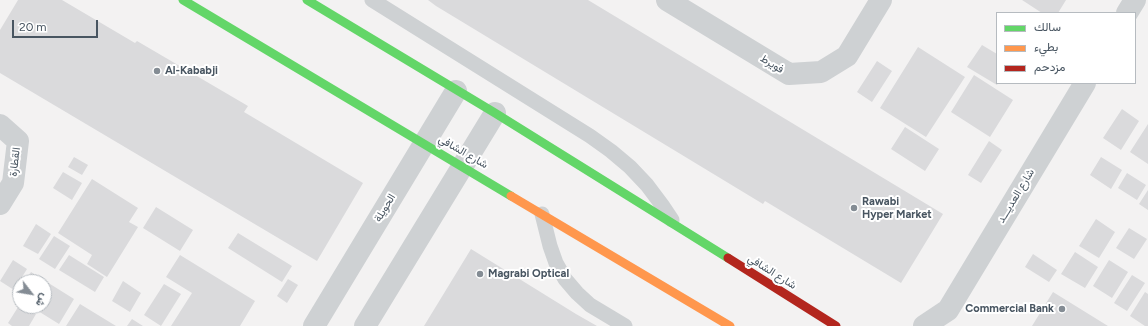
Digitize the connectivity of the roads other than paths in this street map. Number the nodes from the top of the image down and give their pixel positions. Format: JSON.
{"nodes":[{"id":1,"x":182,"y":0,"type":"edge"},
{"id":2,"x":307,"y":0,"type":"edge"},
{"id":3,"x":372,"y":0,"type":"edge"},
{"id":4,"x":667,"y":0,"type":"edge"},
{"id":5,"x":881,"y":0,"type":"edge"},
{"id":6,"x":1135,"y":0,"type":"edge"},
{"id":7,"x":1128,"y":12,"type":"edge"},
{"id":8,"x":1084,"y":84,"type":"edge"},
{"id":9,"x":456,"y":90,"type":"junction"},
{"id":10,"x":495,"y":113,"type":"junction"},
{"id":11,"x":0,"y":126,"type":"edge"},
{"id":12,"x":424,"y":144,"type":"junction"},
{"id":13,"x":462,"y":166,"type":"junction"},
{"id":14,"x":0,"y":204,"type":"edge"},
{"id":15,"x":542,"y":214,"type":"junction"},
{"id":16,"x":675,"y":226,"type":"junction"},
{"id":17,"x":947,"y":318,"type":"edge"},
{"id":18,"x":314,"y":326,"type":"edge"},
{"id":19,"x":365,"y":326,"type":"edge"},
{"id":20,"x":625,"y":326,"type":"edge"},
{"id":21,"x":730,"y":326,"type":"edge"},
{"id":22,"x":836,"y":326,"type":"edge"},
{"id":23,"x":924,"y":326,"type":"edge"}],
"edges":[{"from":1,"to":12,"type":"main road","name":"شارع الشافي"},
{"from":2,"to":9,"type":"main road","name":"شارع الشافي"},
{"from":3,"to":16,"type":"lane"},
{"from":4,"to":5,"type":"street","name":"فويرط"},
{"from":6,"to":7,"type":"street"},
{"from":8,"to":17,"type":"street","name":"شارع العديـــد"},
{"from":9,"to":10,"type":"main road","name":"شارع الشافي"},
{"from":9,"to":12,"type":"street","name":"الحويلة"},
{"from":10,"to":13,"type":"street"},
{"from":10,"to":16,"type":"main road","name":"شارع الشافي"},
{"from":11,"to":14,"type":"street","name":"القطارة"},
{"from":12,"to":13,"type":"main road","name":"شارع الشافي"},
{"from":12,"to":18,"type":"street","name":"الحويلة"},
{"from":13,"to":15,"type":"main road","name":"شارع الشافي"},
{"from":13,"to":19,"type":"street"},
{"from":15,"to":20,"type":"lane"},
{"from":15,"to":21,"type":"main road","name":"شارع الشافي"},
{"from":16,"to":22,"type":"main road","name":"شارع الشافي"},
{"from":17,"to":23,"type":"street","name":"شارع العديـــد"}]}
